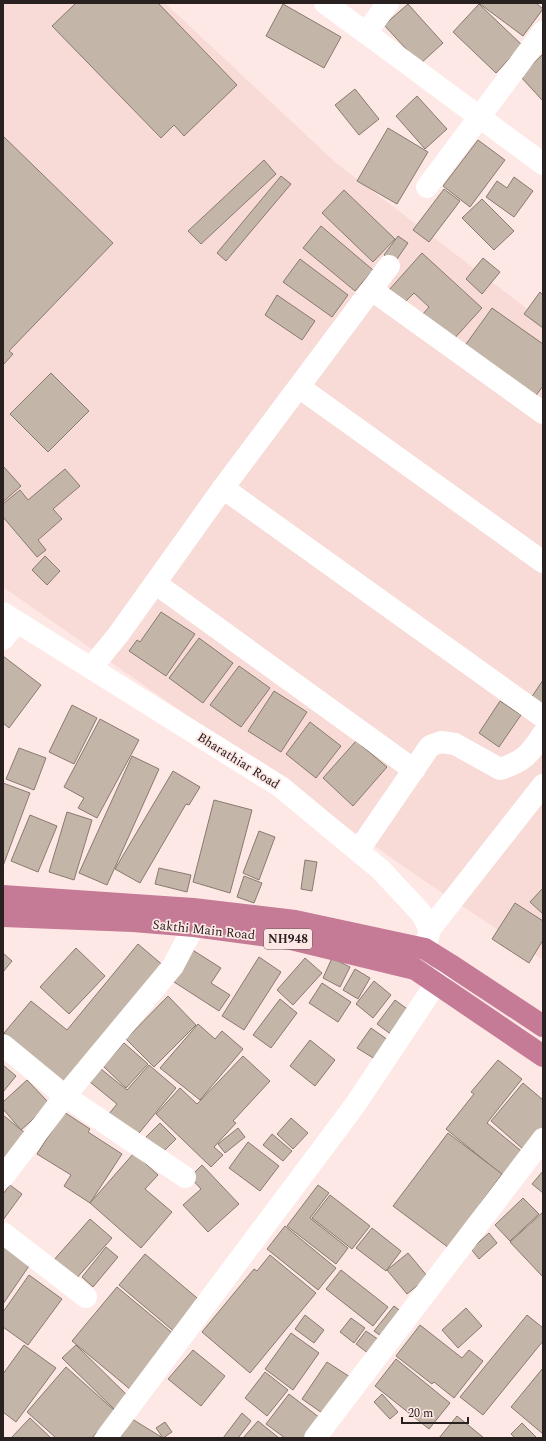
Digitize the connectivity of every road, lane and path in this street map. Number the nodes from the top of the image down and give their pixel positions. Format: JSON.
{"nodes":[{"id":1,"x":325,"y":3,"type":"edge"},
{"id":2,"x":388,"y":3,"type":"edge"},
{"id":3,"x":543,"y":32,"type":"edge"},
{"id":4,"x":366,"y":33,"type":"junction"},
{"id":5,"x":480,"y":117,"type":"junction"},
{"id":6,"x":543,"y":164,"type":"edge"},
{"id":7,"x":427,"y":188,"type":"dead end"},
{"id":8,"x":389,"y":266,"type":"dead end"},
{"id":9,"x":372,"y":290,"type":"junction"},
{"id":10,"x":299,"y":387,"type":"junction"},
{"id":11,"x":543,"y":413,"type":"edge"},
{"id":12,"x":223,"y":488,"type":"junction"},
{"id":13,"x":543,"y":562,"type":"edge"},
{"id":14,"x":155,"y":583,"type":"junction"},
{"id":15,"x":10,"y":618,"type":"edge"},
{"id":16,"x":3,"y":639,"type":"edge"},
{"id":17,"x":91,"y":668,"type":"junction"},
{"id":18,"x":543,"y":717,"type":"edge"},
{"id":19,"x":543,"y":734,"type":"edge"},
{"id":20,"x":414,"y":770,"type":"junction"},
{"id":21,"x":541,"y":792,"type":"edge"},
{"id":22,"x":358,"y":851,"type":"junction"},
{"id":23,"x":3,"y":896,"type":"edge"},
{"id":24,"x":3,"y":916,"type":"edge"},
{"id":25,"x":194,"y":926,"type":"junction"},
{"id":26,"x":428,"y":939,"type":"junction"},
{"id":27,"x":449,"y":964,"type":"junction"},
{"id":28,"x":415,"y":969,"type":"junction"},
{"id":29,"x":436,"y":983,"type":"junction"},
{"id":30,"x":543,"y":1026,"type":"edge"},
{"id":31,"x":3,"y":1046,"type":"edge"},
{"id":32,"x":543,"y":1056,"type":"edge"},
{"id":33,"x":65,"y":1096,"type":"junction"},
{"id":34,"x":543,"y":1139,"type":"edge"},
{"id":35,"x":3,"y":1177,"type":"edge"},
{"id":36,"x":185,"y":1177,"type":"dead end"},
{"id":37,"x":3,"y":1233,"type":"edge"},
{"id":38,"x":86,"y":1297,"type":"dead end"},
{"id":39,"x":106,"y":1438,"type":"edge"},
{"id":40,"x":315,"y":1438,"type":"edge"}],
"edges":[{"from":1,"to":4,"type":"street"},
{"from":2,"to":4,"type":"street"},
{"from":3,"to":5,"type":"street"},
{"from":4,"to":5,"type":"street"},
{"from":5,"to":6,"type":"street"},
{"from":5,"to":7,"type":"street"},
{"from":8,"to":9,"type":"street"},
{"from":9,"to":10,"type":"street"},
{"from":9,"to":11,"type":"street"},
{"from":10,"to":12,"type":"street"},
{"from":10,"to":13,"type":"street"},
{"from":12,"to":14,"type":"street"},
{"from":12,"to":18,"type":"street"},
{"from":14,"to":17,"type":"street"},
{"from":14,"to":20,"type":"street"},
{"from":15,"to":16,"type":"street"},
{"from":15,"to":17,"type":"street","name":"Bharathiar Road"},
{"from":17,"to":22,"type":"street","name":"Bharathiar Road"},
{"from":19,"to":20,"type":"street"},
{"from":20,"to":22,"type":"street"},
{"from":21,"to":26,"type":"street"},
{"from":22,"to":26,"type":"street","name":"Bharathiar Road"},
{"from":23,"to":26,"type":"highway","number":"NH948"},
{"from":24,"to":25,"type":"highway","name":"Sakthi Main Road","number":"NH948"},
{"from":25,"to":28,"type":"highway","name":"Sakthi Main Road","number":"NH948"},
{"from":25,"to":33,"type":"street"},
{"from":26,"to":27,"type":"highway","number":"NH948"},
{"from":26,"to":28,"type":"street"},
{"from":27,"to":29,"type":"street"},
{"from":27,"to":30,"type":"highway","number":"NH948"},
{"from":28,"to":29,"type":"highway","name":"Sakthi Main Road","number":"NH948"},
{"from":29,"to":32,"type":"highway","name":"Sakthi Main Road","number":"NH948"},
{"from":29,"to":39,"type":"street"},
{"from":31,"to":33,"type":"street"},
{"from":33,"to":35,"type":"street"},
{"from":33,"to":36,"type":"street"},
{"from":34,"to":40,"type":"street"},
{"from":37,"to":38,"type":"street"}]}
